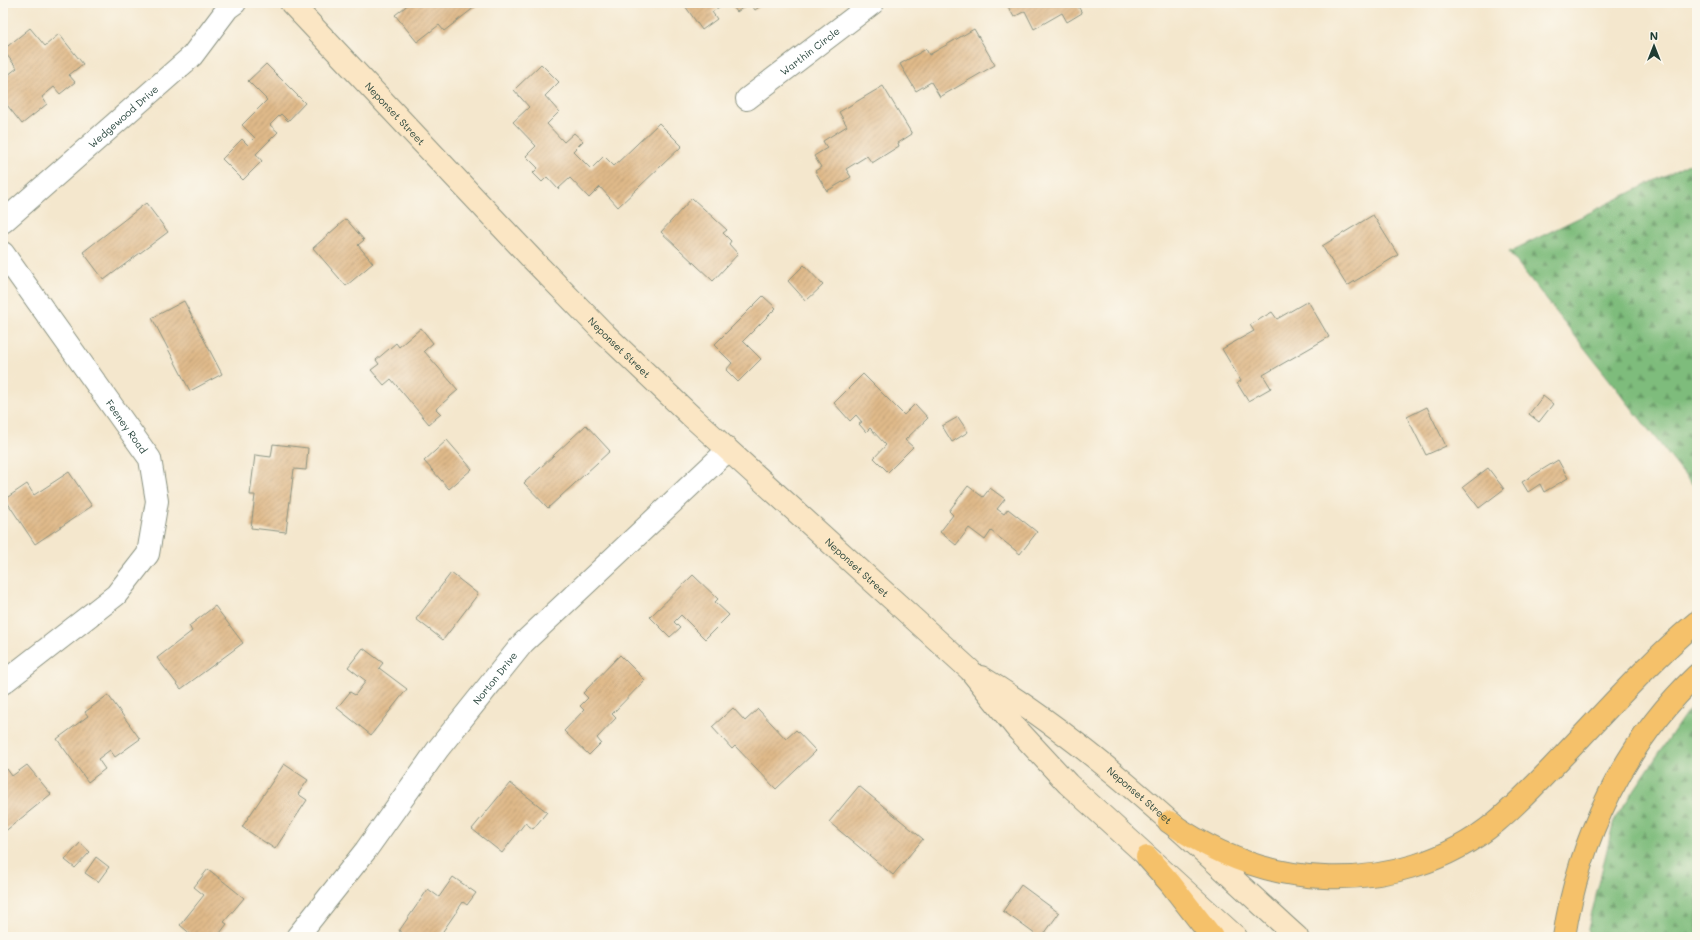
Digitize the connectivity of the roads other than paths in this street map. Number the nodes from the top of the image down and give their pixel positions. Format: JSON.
{"nodes":[{"id":1,"x":235,"y":3,"type":"edge"},
{"id":2,"x":873,"y":3,"type":"edge"},
{"id":3,"x":300,"y":5,"type":"edge"},
{"id":4,"x":746,"y":99,"type":"dead end"},
{"id":5,"x":3,"y":222,"type":"edge"},
{"id":6,"x":3,"y":253,"type":"edge"},
{"id":7,"x":728,"y":450,"type":"junction"},
{"id":8,"x":1697,"y":622,"type":"edge"},
{"id":9,"x":970,"y":670,"type":"junction"},
{"id":10,"x":1697,"y":675,"type":"edge"},
{"id":11,"x":3,"y":683,"type":"edge"},
{"id":12,"x":1169,"y":822,"type":"junction"},
{"id":13,"x":1147,"y":857,"type":"junction"},
{"id":14,"x":297,"y":937,"type":"edge"},
{"id":15,"x":1212,"y":937,"type":"edge"},
{"id":16,"x":1236,"y":937,"type":"edge"},
{"id":17,"x":1298,"y":937,"type":"edge"},
{"id":18,"x":1564,"y":937,"type":"edge"}],
"edges":[{"from":1,"to":5,"type":"street","name":"Wedgewood Drive"},
{"from":2,"to":4,"type":"street","name":"Warthin Circle"},
{"from":3,"to":7,"type":"main road","name":"Neponset Street"},
{"from":6,"to":11,"type":"street","name":"Feeney Road"},
{"from":7,"to":9,"type":"main road","name":"Neponset Street"},
{"from":7,"to":14,"type":"street","name":"Norton Drive"},
{"from":8,"to":12,"type":"highway"},
{"from":9,"to":12,"type":"main road","name":"Neponset Street"},
{"from":9,"to":13,"type":"main road","name":"Neponset Street"},
{"from":10,"to":18,"type":"highway"},
{"from":12,"to":17,"type":"main road","name":"Neponset Street"},
{"from":13,"to":15,"type":"highway"},
{"from":13,"to":16,"type":"main road","name":"Neponset Street"}]}
